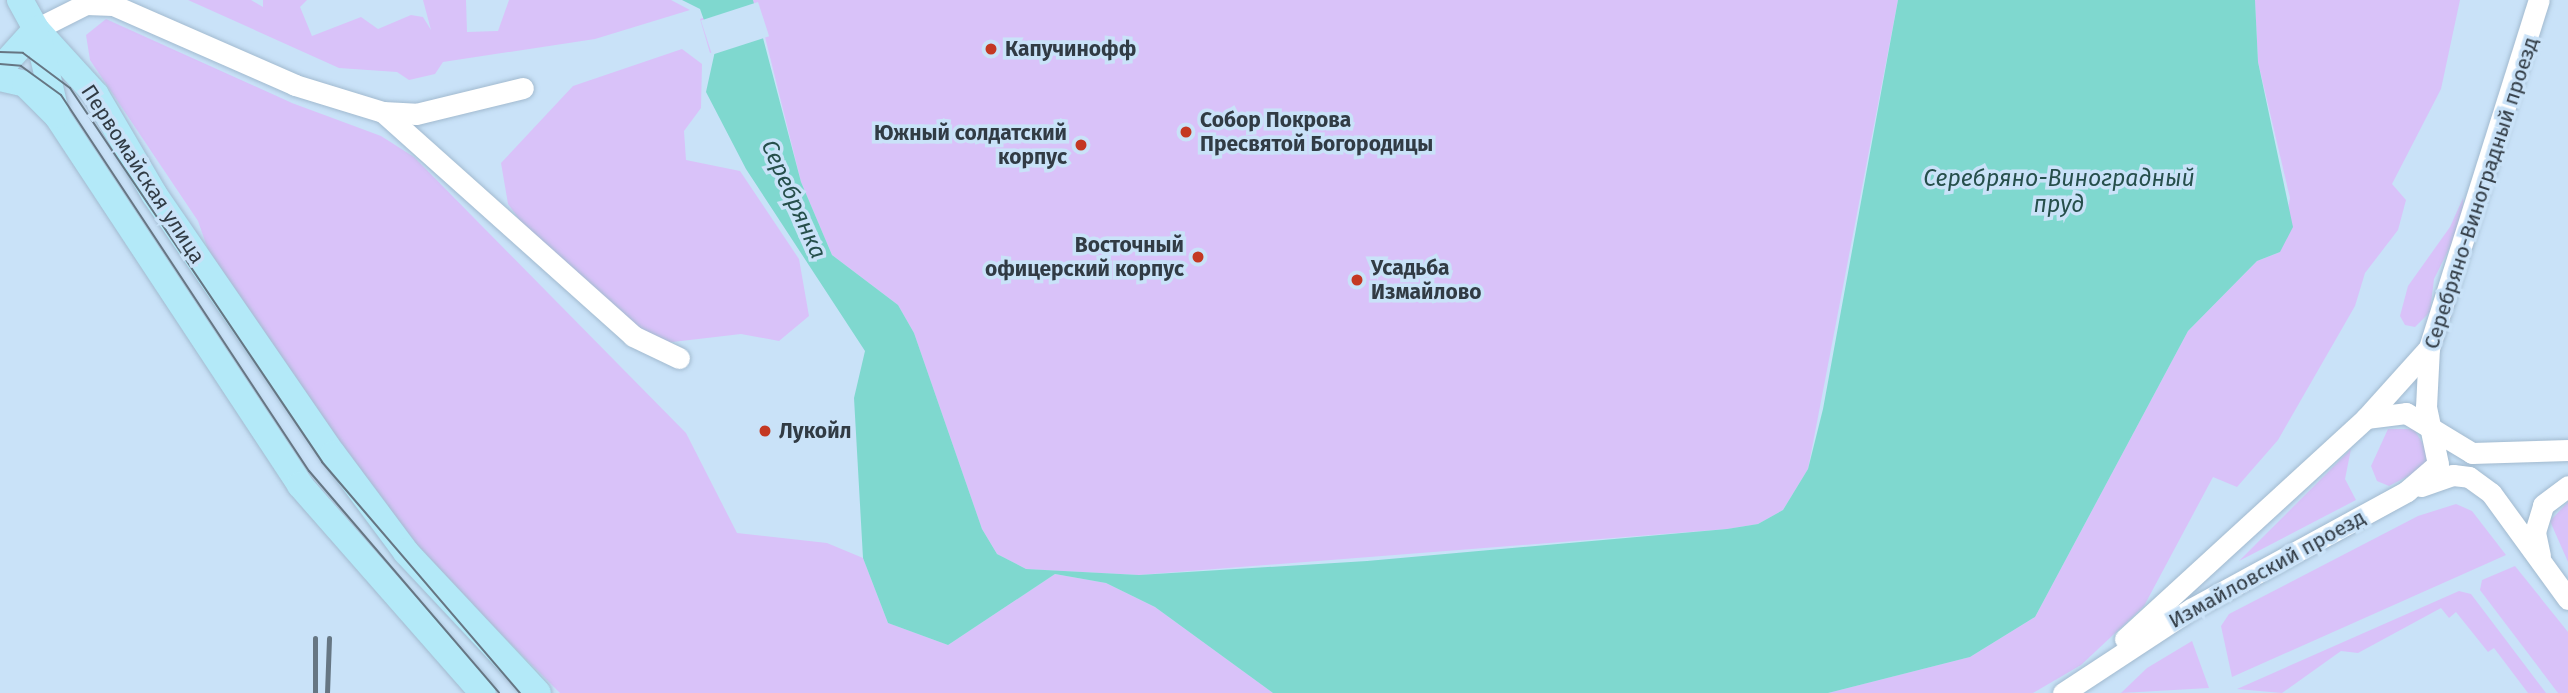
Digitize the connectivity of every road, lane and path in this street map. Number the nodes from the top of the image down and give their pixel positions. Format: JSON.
{"nodes":[{"id":1,"x":20,"y":0,"type":"edge"},
{"id":2,"x":2539,"y":0,"type":"edge"},
{"id":3,"x":36,"y":29,"type":"junction"},
{"id":4,"x":0,"y":40,"type":"edge"},
{"id":5,"x":0,"y":69,"type":"edge"},
{"id":6,"x":0,"y":78,"type":"edge"},
{"id":7,"x":523,"y":88,"type":"dead end"},
{"id":8,"x":383,"y":112,"type":"junction"},
{"id":9,"x":57,"y":116,"type":"junction"},
{"id":10,"x":2429,"y":348,"type":"junction"},
{"id":11,"x":679,"y":358,"type":"dead end"},
{"id":12,"x":2366,"y":418,"type":"junction"},
{"id":13,"x":2434,"y":428,"type":"junction"},
{"id":14,"x":2568,"y":450,"type":"edge"},
{"id":15,"x":2568,"y":486,"type":"edge"},
{"id":16,"x":2407,"y":491,"type":"junction"},
{"id":17,"x":2541,"y":561,"type":"junction"},
{"id":18,"x":2568,"y":599,"type":"edge"},
{"id":19,"x":483,"y":693,"type":"edge"},
{"id":20,"x":537,"y":693,"type":"edge"},
{"id":21,"x":2057,"y":693,"type":"edge"},
{"id":22,"x":2063,"y":693,"type":"edge"}],
"edges":[{"from":1,"to":3,"type":"main road"},
{"from":2,"to":10,"type":"street","name":"Серебряно-Виноградный проезд"},
{"from":3,"to":4,"type":"main road"},
{"from":3,"to":5,"type":"main road"},
{"from":3,"to":8,"type":"street"},
{"from":3,"to":9,"type":"main road","name":"Первомайская улица"},
{"from":3,"to":20,"type":"main road","name":"Первомайская улица"},
{"from":6,"to":9,"type":"main road"},
{"from":7,"to":8,"type":"street"},
{"from":8,"to":11,"type":"street"},
{"from":9,"to":19,"type":"main road","name":"Первомайская улица"},
{"from":10,"to":12,"type":"street","name":"Измайловский проезд"},
{"from":10,"to":13,"type":"street","name":"Серебряно-Виноградный проезд"},
{"from":12,"to":13,"type":"street"},
{"from":12,"to":21,"type":"street","name":"Измайловский проезд"},
{"from":13,"to":14,"type":"street"},
{"from":13,"to":16,"type":"street","name":"Измайловский проезд"},
{"from":15,"to":17,"type":"street"},
{"from":16,"to":17,"type":"street"},
{"from":16,"to":22,"type":"street","name":"Измайловский проезд"},
{"from":17,"to":18,"type":"street"}]}
